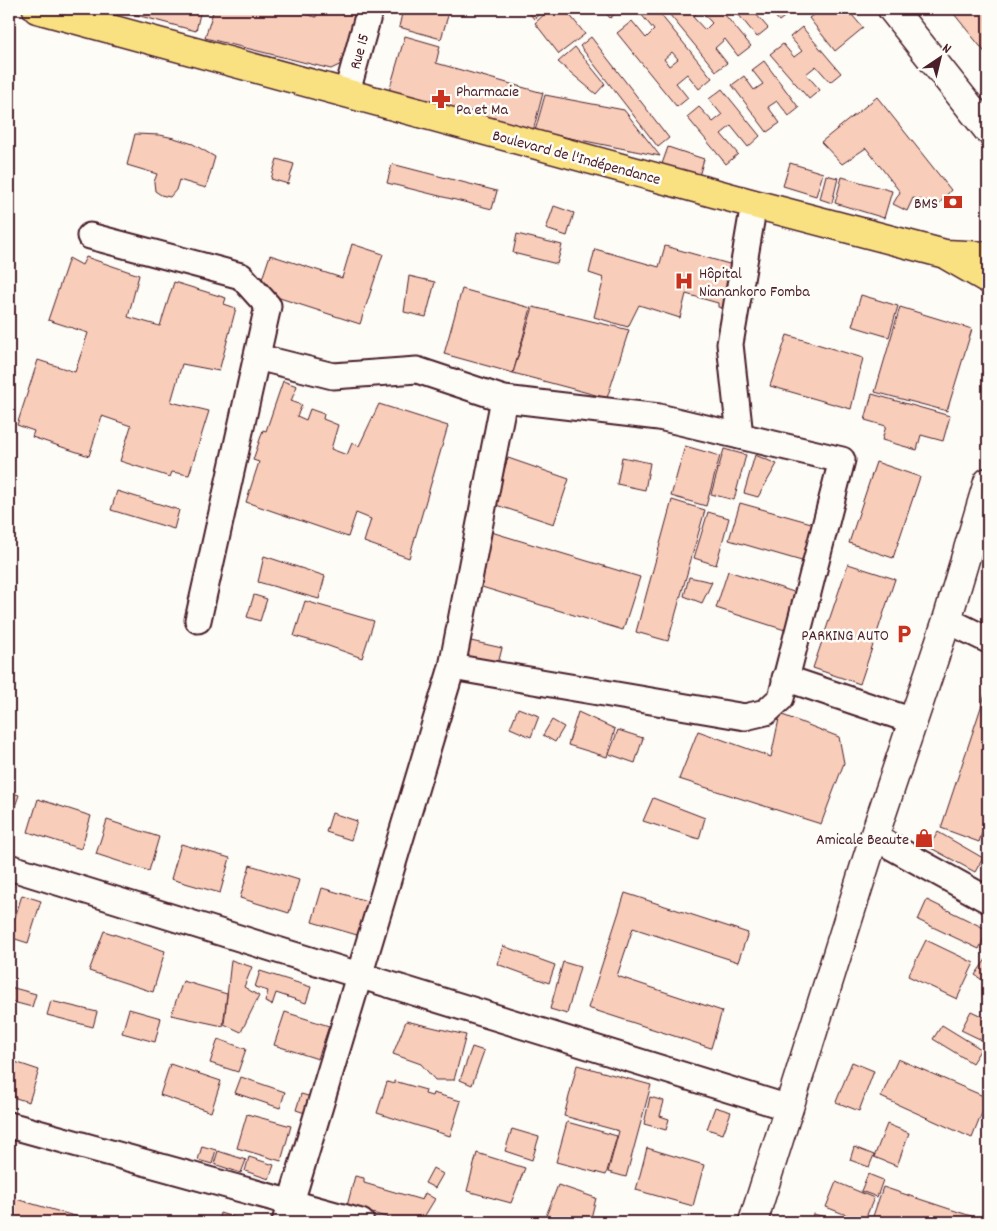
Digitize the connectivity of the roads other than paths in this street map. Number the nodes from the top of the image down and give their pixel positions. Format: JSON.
{"nodes":[{"id":1,"x":37,"y":9,"type":"edge"},
{"id":2,"x":370,"y":9,"type":"edge"},
{"id":3,"x":892,"y":9,"type":"edge"},
{"id":4,"x":347,"y":92,"type":"junction"},
{"id":5,"x":988,"y":130,"type":"edge"},
{"id":6,"x":754,"y":204,"type":"junction"},
{"id":7,"x":90,"y":236,"type":"dead end"},
{"id":8,"x":945,"y":254,"type":"junction"},
{"id":9,"x":988,"y":256,"type":"edge"},
{"id":10,"x":988,"y":279,"type":"edge"},
{"id":11,"x":257,"y":357,"type":"junction"},
{"id":12,"x":504,"y":399,"type":"junction"},
{"id":13,"x":740,"y":436,"type":"junction"},
{"id":14,"x":988,"y":482,"type":"edge"},
{"id":15,"x":198,"y":620,"type":"dead end"},
{"id":16,"x":947,"y":620,"type":"junction"},
{"id":17,"x":988,"y":640,"type":"edge"},
{"id":18,"x":452,"y":667,"type":"junction"},
{"id":19,"x":785,"y":678,"type":"junction"},
{"id":20,"x":913,"y":721,"type":"junction"},
{"id":21,"x":874,"y":837,"type":"junction"},
{"id":22,"x":9,"y":867,"type":"edge"},
{"id":23,"x":988,"y":900,"type":"edge"},
{"id":24,"x":359,"y":975,"type":"junction"},
{"id":25,"x":789,"y":1108,"type":"junction"},
{"id":26,"x":9,"y":1125,"type":"edge"},
{"id":27,"x":288,"y":1212,"type":"edge"},
{"id":28,"x":361,"y":1222,"type":"edge"},
{"id":29,"x":752,"y":1222,"type":"edge"}],
"edges":[{"from":1,"to":4,"type":"highway","name":"Boulevard de l'Indépendance"},
{"from":2,"to":4,"type":"street","name":"Rue 15"},
{"from":3,"to":5,"type":"street"},
{"from":4,"to":6,"type":"highway","name":"Boulevard de l'Indépendance"},
{"from":6,"to":8,"type":"highway","name":"Boulevard de l'Indépendance"},
{"from":6,"to":13,"type":"street"},
{"from":7,"to":11,"type":"street"},
{"from":8,"to":9,"type":"highway","name":"Boulevard de l'Indépendance"},
{"from":8,"to":10,"type":"highway","name":"Boulevard de l'Indépendance"},
{"from":11,"to":12,"type":"street"},
{"from":11,"to":15,"type":"street"},
{"from":12,"to":13,"type":"street"},
{"from":12,"to":18,"type":"street"},
{"from":13,"to":19,"type":"street"},
{"from":14,"to":16,"type":"street"},
{"from":16,"to":17,"type":"street"},
{"from":16,"to":20,"type":"street"},
{"from":18,"to":19,"type":"street"},
{"from":18,"to":24,"type":"street"},
{"from":19,"to":20,"type":"street"},
{"from":20,"to":21,"type":"street"},
{"from":21,"to":23,"type":"street"},
{"from":21,"to":25,"type":"street"},
{"from":22,"to":24,"type":"street"},
{"from":24,"to":25,"type":"street"},
{"from":24,"to":27,"type":"street"},
{"from":25,"to":29,"type":"street"},
{"from":26,"to":27,"type":"street"},
{"from":27,"to":28,"type":"street"}]}
